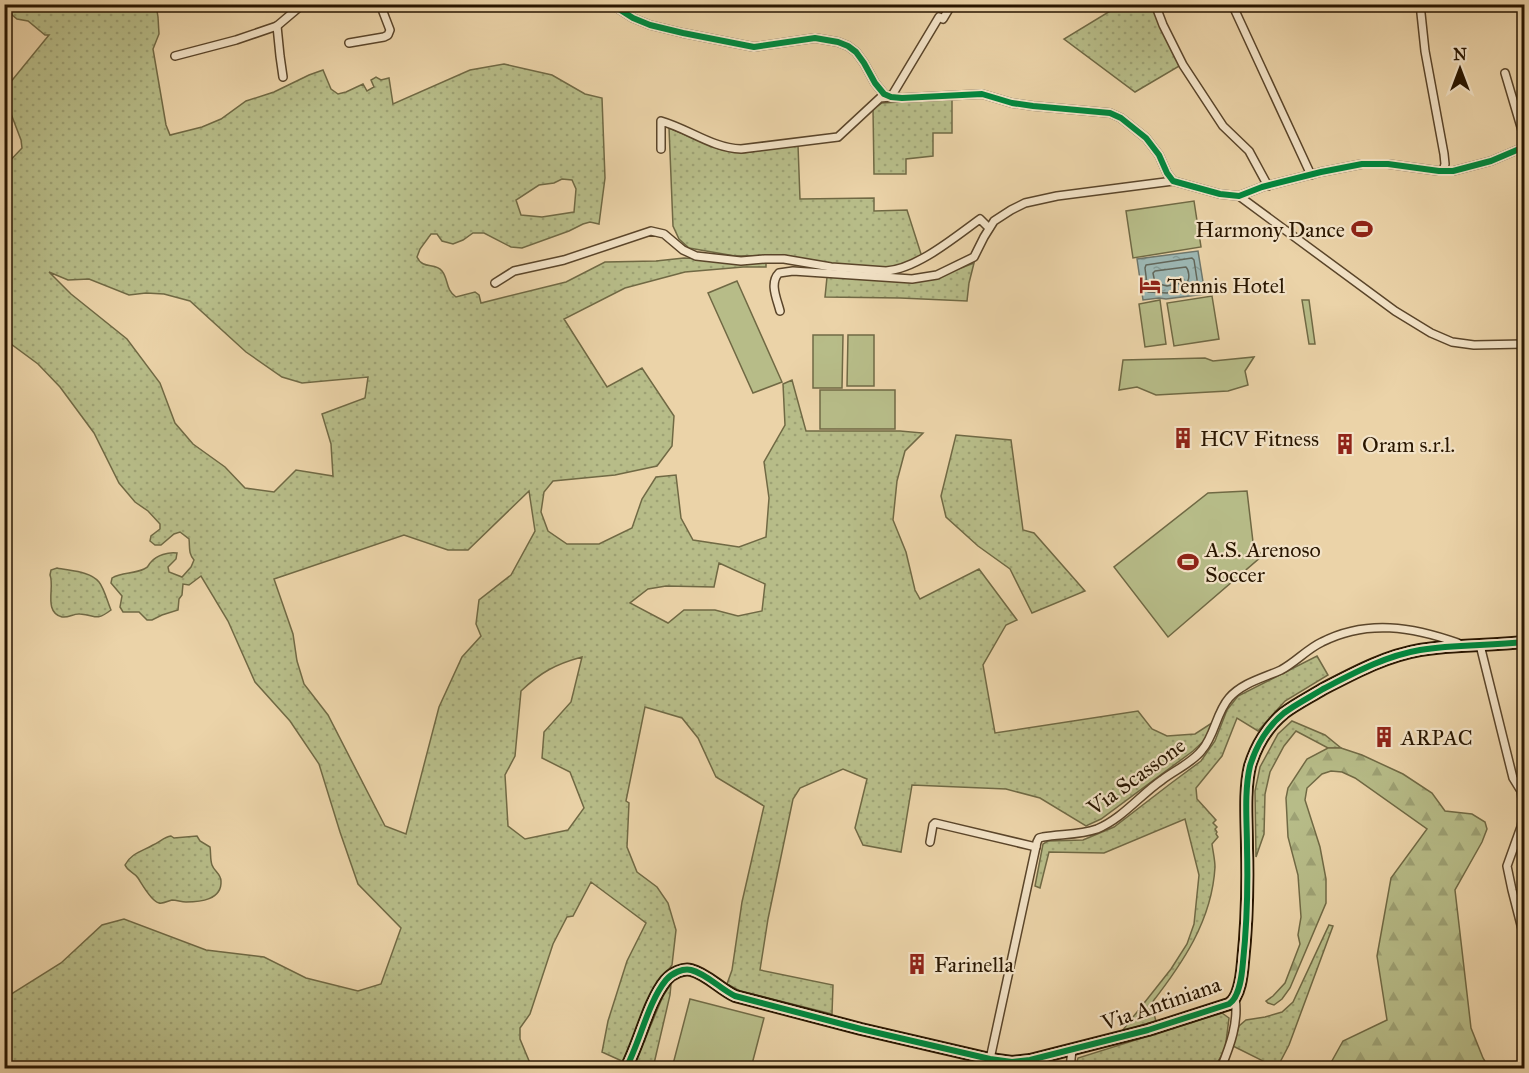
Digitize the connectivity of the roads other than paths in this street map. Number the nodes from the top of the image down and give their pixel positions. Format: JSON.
{"nodes":[{"id":1,"x":303,"y":4,"type":"edge"},
{"id":2,"x":380,"y":4,"type":"edge"},
{"id":3,"x":611,"y":4,"type":"edge"},
{"id":4,"x":952,"y":4,"type":"edge"},
{"id":5,"x":1155,"y":4,"type":"edge"},
{"id":6,"x":1232,"y":4,"type":"edge"},
{"id":7,"x":1420,"y":4,"type":"edge"},
{"id":8,"x":278,"y":26,"type":"junction"},
{"id":9,"x":349,"y":43,"type":"dead end"},
{"id":10,"x":175,"y":57,"type":"dead end"},
{"id":11,"x":1506,"y":73,"type":"dead end"},
{"id":12,"x":283,"y":77,"type":"dead end"},
{"id":13,"x":891,"y":97,"type":"junction"},
{"id":14,"x":1524,"y":137,"type":"edge"},
{"id":15,"x":1524,"y":147,"type":"edge"},
{"id":16,"x":661,"y":149,"type":"dead end"},
{"id":17,"x":1443,"y":171,"type":"junction"},
{"id":18,"x":1311,"y":175,"type":"junction"},
{"id":19,"x":1173,"y":181,"type":"junction"},
{"id":20,"x":1268,"y":186,"type":"junction"},
{"id":21,"x":1239,"y":196,"type":"junction"},
{"id":22,"x":989,"y":228,"type":"junction"},
{"id":23,"x":495,"y":283,"type":"dead end"},
{"id":24,"x":780,"y":311,"type":"dead end"},
{"id":25,"x":1524,"y":344,"type":"edge"},
{"id":26,"x":1524,"y":642,"type":"edge"},
{"id":27,"x":1464,"y":645,"type":"junction"},
{"id":28,"x":1480,"y":645,"type":"junction"},
{"id":29,"x":930,"y":842,"type":"dead end"},
{"id":30,"x":1036,"y":847,"type":"junction"},
{"id":31,"x":1522,"y":929,"type":"dead end"},
{"id":32,"x":1235,"y":998,"type":"junction"},
{"id":33,"x":1072,"y":1050,"type":"junction"},
{"id":34,"x":990,"y":1059,"type":"junction"},
{"id":35,"x":626,"y":1068,"type":"edge"},
{"id":36,"x":1070,"y":1068,"type":"edge"},
{"id":37,"x":1221,"y":1068,"type":"edge"}],
"edges":[{"from":1,"to":8,"type":"street"},
{"from":2,"to":9,"type":"street"},
{"from":3,"to":13,"type":"street"},
{"from":4,"to":13,"type":"street"},
{"from":5,"to":20,"type":"street"},
{"from":6,"to":18,"type":"street"},
{"from":7,"to":17,"type":"street"},
{"from":8,"to":10,"type":"street"},
{"from":8,"to":12,"type":"street"},
{"from":11,"to":14,"type":"street"},
{"from":13,"to":16,"type":"street"},
{"from":13,"to":19,"type":"street"},
{"from":15,"to":17,"type":"street"},
{"from":17,"to":18,"type":"street"},
{"from":18,"to":20,"type":"street"},
{"from":19,"to":21,"type":"street"},
{"from":19,"to":22,"type":"street"},
{"from":20,"to":21,"type":"street"},
{"from":21,"to":25,"type":"street"},
{"from":22,"to":23,"type":"street"},
{"from":22,"to":24,"type":"street"},
{"from":26,"to":28,"type":"street","name":"Via Antiniana"},
{"from":27,"to":28,"type":"street","name":"Via Antiniana"},
{"from":27,"to":30,"type":"street","name":"Via Scassone"},
{"from":27,"to":32,"type":"street","name":"Via Antiniana"},
{"from":28,"to":31,"type":"street"},
{"from":29,"to":30,"type":"street"},
{"from":30,"to":34,"type":"street"},
{"from":32,"to":33,"type":"street","name":"Via Antiniana"},
{"from":32,"to":37,"type":"street"},
{"from":33,"to":34,"type":"street","name":"Via Antiniana"},
{"from":33,"to":36,"type":"street"},
{"from":34,"to":35,"type":"street","name":"Via Antiniana"}]}
